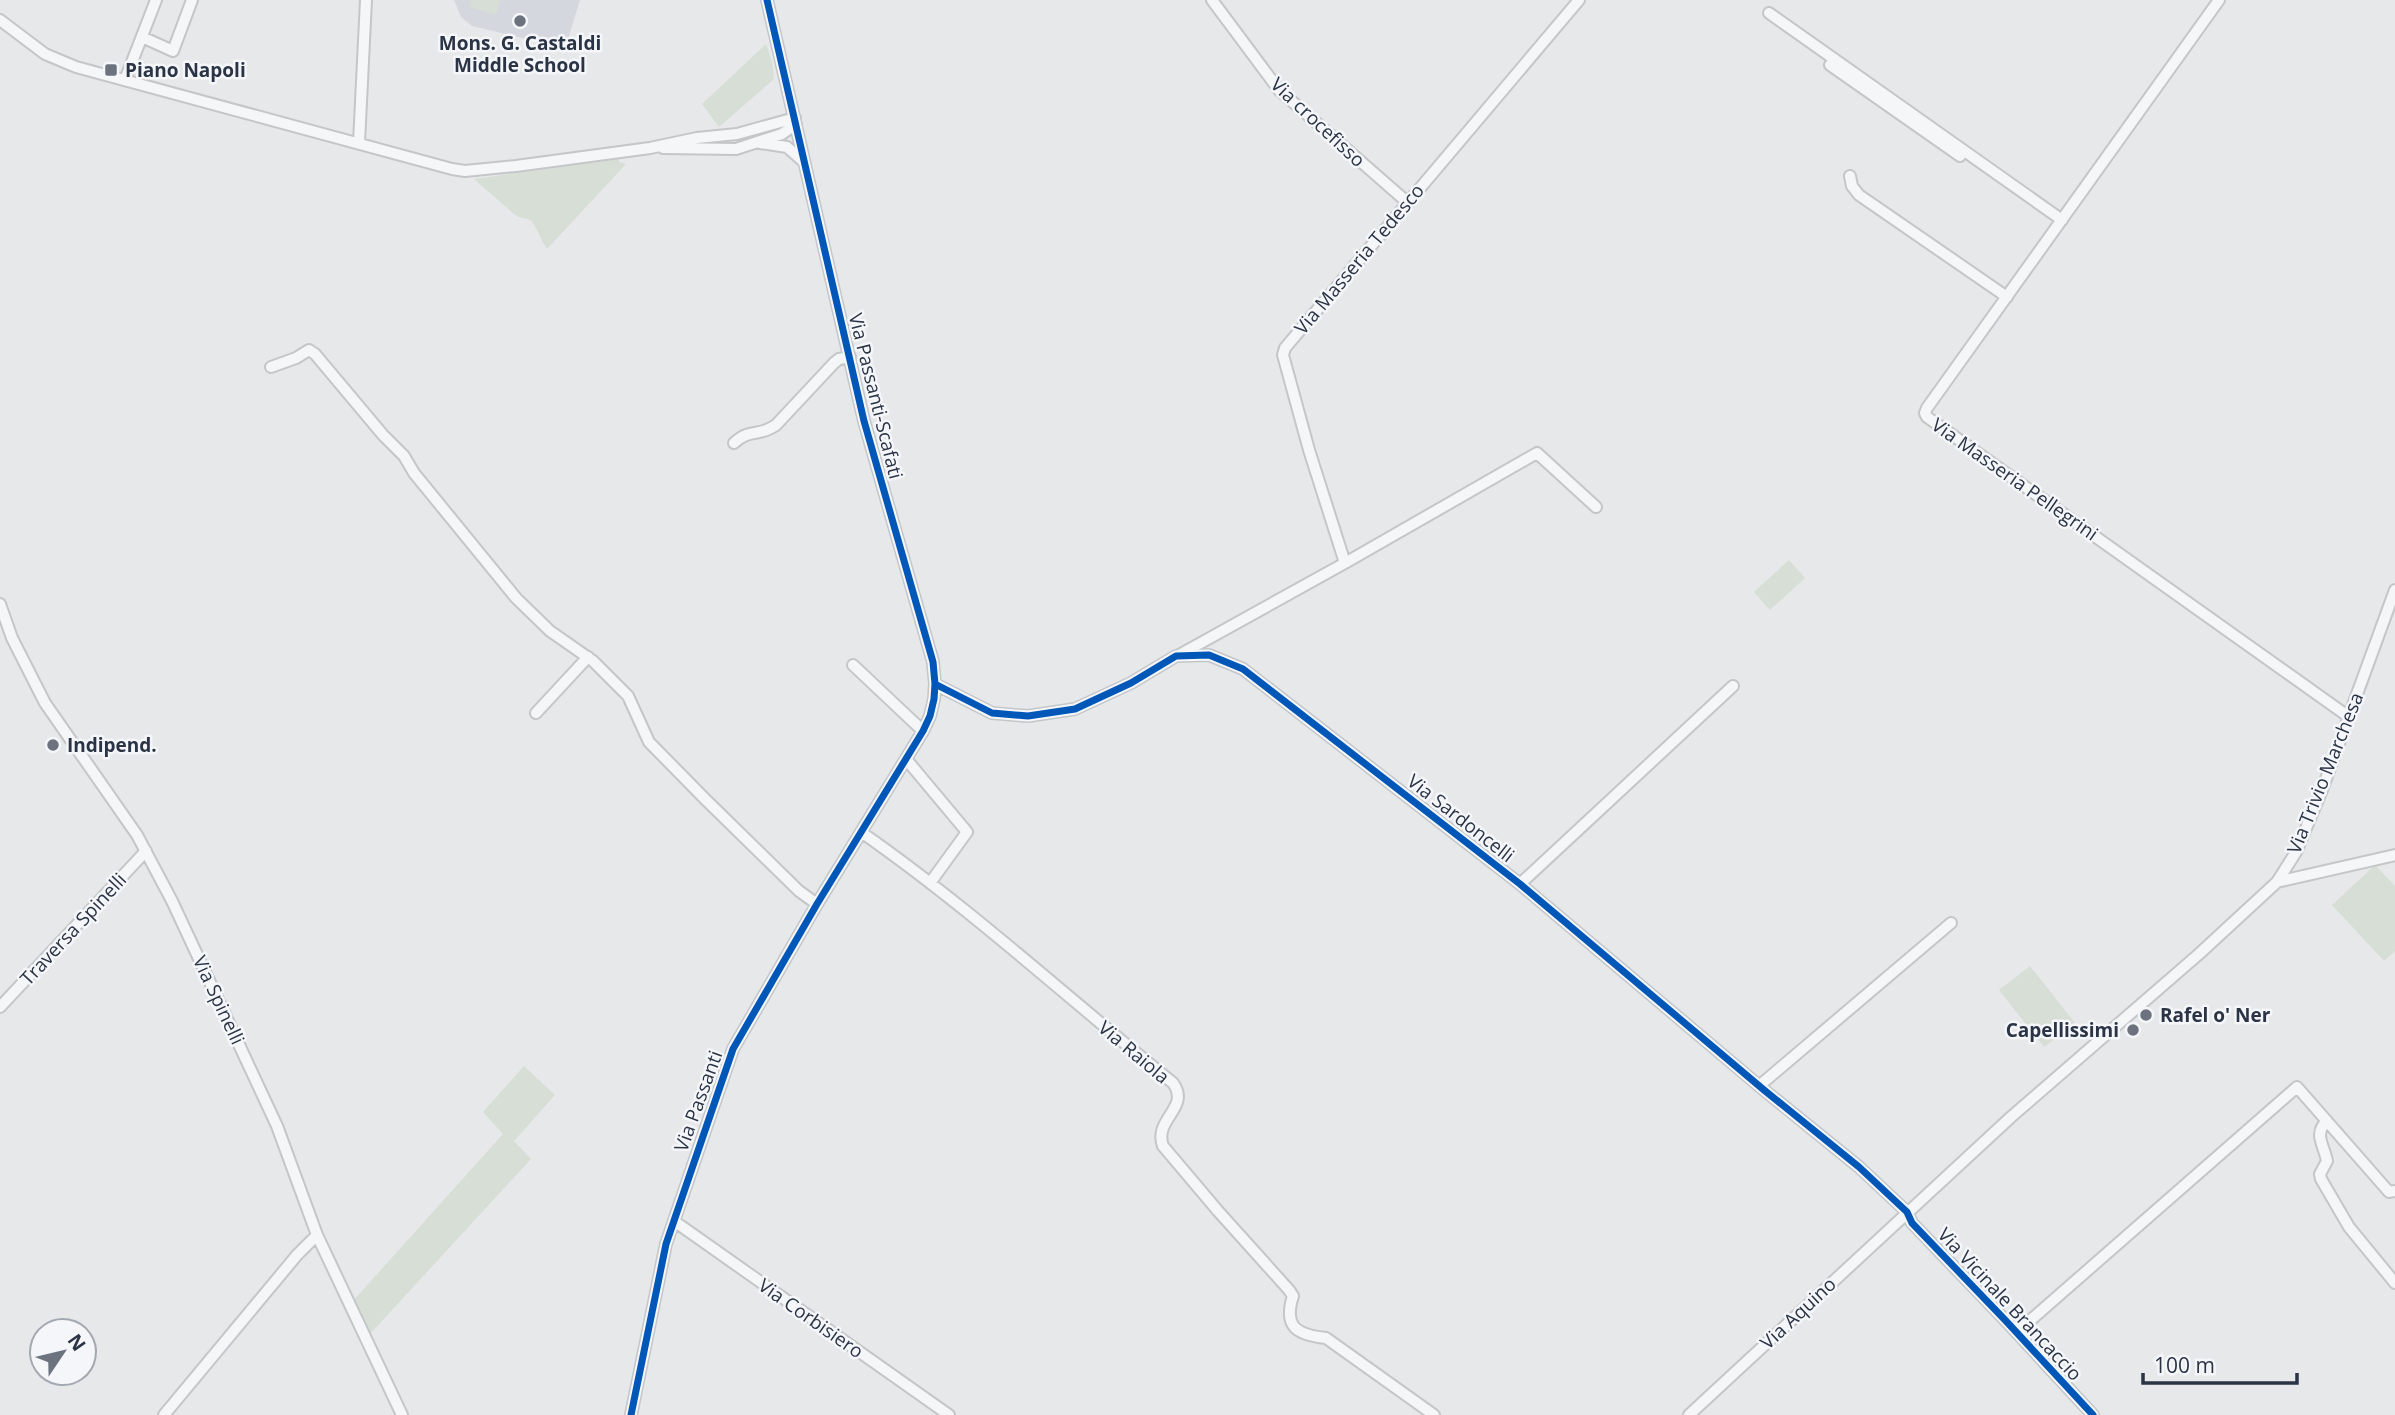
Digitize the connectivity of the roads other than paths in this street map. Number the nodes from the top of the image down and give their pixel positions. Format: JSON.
{"nodes":[{"id":1,"x":156,"y":0,"type":"edge"},
{"id":2,"x":192,"y":0,"type":"edge"},
{"id":3,"x":366,"y":0,"type":"edge"},
{"id":4,"x":767,"y":0,"type":"edge"},
{"id":5,"x":1212,"y":0,"type":"edge"},
{"id":6,"x":1579,"y":0,"type":"edge"},
{"id":7,"x":2219,"y":0,"type":"edge"},
{"id":8,"x":1769,"y":13,"type":"dead end"},
{"id":9,"x":0,"y":20,"type":"edge"},
{"id":10,"x":142,"y":37,"type":"junction"},
{"id":11,"x":1822,"y":59,"type":"dead end"},
{"id":12,"x":125,"y":80,"type":"junction"},
{"id":13,"x":795,"y":121,"type":"junction"},
{"id":14,"x":359,"y":143,"type":"junction"},
{"id":15,"x":758,"y":143,"type":"junction"},
{"id":16,"x":650,"y":148,"type":"junction"},
{"id":17,"x":806,"y":164,"type":"junction"},
{"id":18,"x":1850,"y":176,"type":"dead end"},
{"id":19,"x":1407,"y":202,"type":"junction"},
{"id":20,"x":2060,"y":223,"type":"junction"},
{"id":21,"x":2007,"y":297,"type":"junction"},
{"id":22,"x":849,"y":357,"type":"junction"},
{"id":23,"x":271,"y":367,"type":"dead end"},
{"id":24,"x":734,"y":443,"type":"dead end"},
{"id":25,"x":1596,"y":507,"type":"dead end"},
{"id":26,"x":1345,"y":563,"type":"junction"},
{"id":27,"x":2395,"y":590,"type":"edge"},
{"id":28,"x":0,"y":604,"type":"edge"},
{"id":29,"x":1176,"y":656,"type":"junction"},
{"id":30,"x":588,"y":657,"type":"junction"},
{"id":31,"x":853,"y":665,"type":"dead end"},
{"id":32,"x":935,"y":684,"type":"junction"},
{"id":33,"x":1733,"y":686,"type":"dead end"},
{"id":34,"x":536,"y":713,"type":"dead end"},
{"id":35,"x":2349,"y":717,"type":"junction"},
{"id":36,"x":923,"y":731,"type":"junction"},
{"id":37,"x":906,"y":759,"type":"junction"},
{"id":38,"x":887,"y":789,"type":"joint"},
{"id":39,"x":861,"y":832,"type":"junction"},
{"id":40,"x":145,"y":851,"type":"junction"},
{"id":41,"x":2395,"y":855,"type":"edge"},
{"id":42,"x":2277,"y":882,"type":"junction"},
{"id":43,"x":930,"y":883,"type":"junction"},
{"id":44,"x":1520,"y":884,"type":"junction"},
{"id":45,"x":817,"y":904,"type":"junction"},
{"id":46,"x":1951,"y":923,"type":"dead end"},
{"id":47,"x":0,"y":1007,"type":"edge"},
{"id":48,"x":1759,"y":1086,"type":"junction"},
{"id":49,"x":2327,"y":1121,"type":"junction"},
{"id":50,"x":2395,"y":1191,"type":"edge"},
{"id":51,"x":1908,"y":1212,"type":"junction"},
{"id":52,"x":674,"y":1221,"type":"junction"},
{"id":53,"x":317,"y":1235,"type":"junction"},
{"id":54,"x":2395,"y":1283,"type":"edge"},
{"id":55,"x":2017,"y":1332,"type":"junction"},
{"id":56,"x":164,"y":1415,"type":"edge"},
{"id":57,"x":402,"y":1415,"type":"edge"},
{"id":58,"x":631,"y":1415,"type":"edge"},
{"id":59,"x":949,"y":1415,"type":"edge"},
{"id":60,"x":1434,"y":1415,"type":"edge"},
{"id":61,"x":1689,"y":1415,"type":"edge"},
{"id":62,"x":2093,"y":1415,"type":"edge"}],
"edges":[{"from":1,"to":10,"type":"street"},
{"from":2,"to":10,"type":"street"},
{"from":3,"to":14,"type":"street"},
{"from":4,"to":13,"type":"street","name":"Via Passanti-Scafati"},
{"from":5,"to":19,"type":"street","name":"Via crocefisso"},
{"from":6,"to":19,"type":"street","name":"Via Masseria Tedesco"},
{"from":7,"to":20,"type":"street","name":"Via Masseria Pellegrini"},
{"from":8,"to":20,"type":"street"},
{"from":9,"to":12,"type":"street"},
{"from":10,"to":12,"type":"street"},
{"from":11,"to":20,"type":"street"},
{"from":12,"to":14,"type":"street"},
{"from":13,"to":15,"type":"street"},
{"from":13,"to":16,"type":"street"},
{"from":13,"to":17,"type":"street","name":"Via Passanti-Scafati"},
{"from":14,"to":16,"type":"street"},
{"from":15,"to":16,"type":"street"},
{"from":15,"to":17,"type":"street"},
{"from":17,"to":22,"type":"street","name":"Via Passanti-Scafati"},
{"from":18,"to":21,"type":"street"},
{"from":19,"to":26,"type":"street","name":"Via Masseria Tedesco"},
{"from":20,"to":21,"type":"street","name":"Via Masseria Pellegrini"},
{"from":21,"to":35,"type":"street","name":"Via Masseria Pellegrini"},
{"from":22,"to":24,"type":"street"},
{"from":22,"to":32,"type":"street","name":"Via Passanti-Scafati"},
{"from":23,"to":30,"type":"street"},
{"from":25,"to":26,"type":"street"},
{"from":26,"to":29,"type":"street"},
{"from":27,"to":35,"type":"street","name":"Via Trivio Marchesa"},
{"from":28,"to":40,"type":"street","name":"Via Spinelli"},
{"from":29,"to":32,"type":"street"},
{"from":29,"to":44,"type":"street","name":"Via Sardoncelli"},
{"from":30,"to":34,"type":"street"},
{"from":30,"to":45,"type":"street"},
{"from":31,"to":36,"type":"street"},
{"from":32,"to":36,"type":"street","name":"Via Passanti-Scafati"},
{"from":33,"to":44,"type":"street"},
{"from":35,"to":42,"type":"street","name":"Via Trivio Marchesa"},
{"from":36,"to":37,"type":"street","name":"Via Passanti-Scafati"},
{"from":37,"to":38,"type":"street","name":"Via Passanti-Scafati"},
{"from":37,"to":43,"type":"street"},
{"from":38,"to":39,"type":"street","name":"Via Passanti"},
{"from":39,"to":43,"type":"street","name":"Via Raiola"},
{"from":39,"to":45,"type":"street","name":"Via Passanti"},
{"from":40,"to":47,"type":"street","name":"Traversa Spinelli"},
{"from":40,"to":53,"type":"street","name":"Via Spinelli"},
{"from":41,"to":42,"type":"street"},
{"from":42,"to":51,"type":"street","name":"Via Trivio Marchesa"},
{"from":43,"to":60,"type":"street","name":"Via Raiola"},
{"from":44,"to":48,"type":"street","name":"Via Sardoncelli"},
{"from":45,"to":52,"type":"street","name":"Via Passanti"},
{"from":46,"to":48,"type":"street"},
{"from":48,"to":51,"type":"street","name":"Via Sardoncelli"},
{"from":49,"to":50,"type":"street"},
{"from":49,"to":54,"type":"street"},
{"from":49,"to":55,"type":"street"},
{"from":51,"to":55,"type":"street","name":"Via Vicinale Brancaccio"},
{"from":51,"to":61,"type":"street","name":"Via Aquino"},
{"from":52,"to":58,"type":"street","name":"Via Passanti"},
{"from":52,"to":59,"type":"street","name":"Via Corbisiero"},
{"from":53,"to":56,"type":"street"},
{"from":53,"to":57,"type":"street","name":"Via Spinelli"},
{"from":55,"to":62,"type":"street","name":"Via Vicinale Brancaccio"}]}
